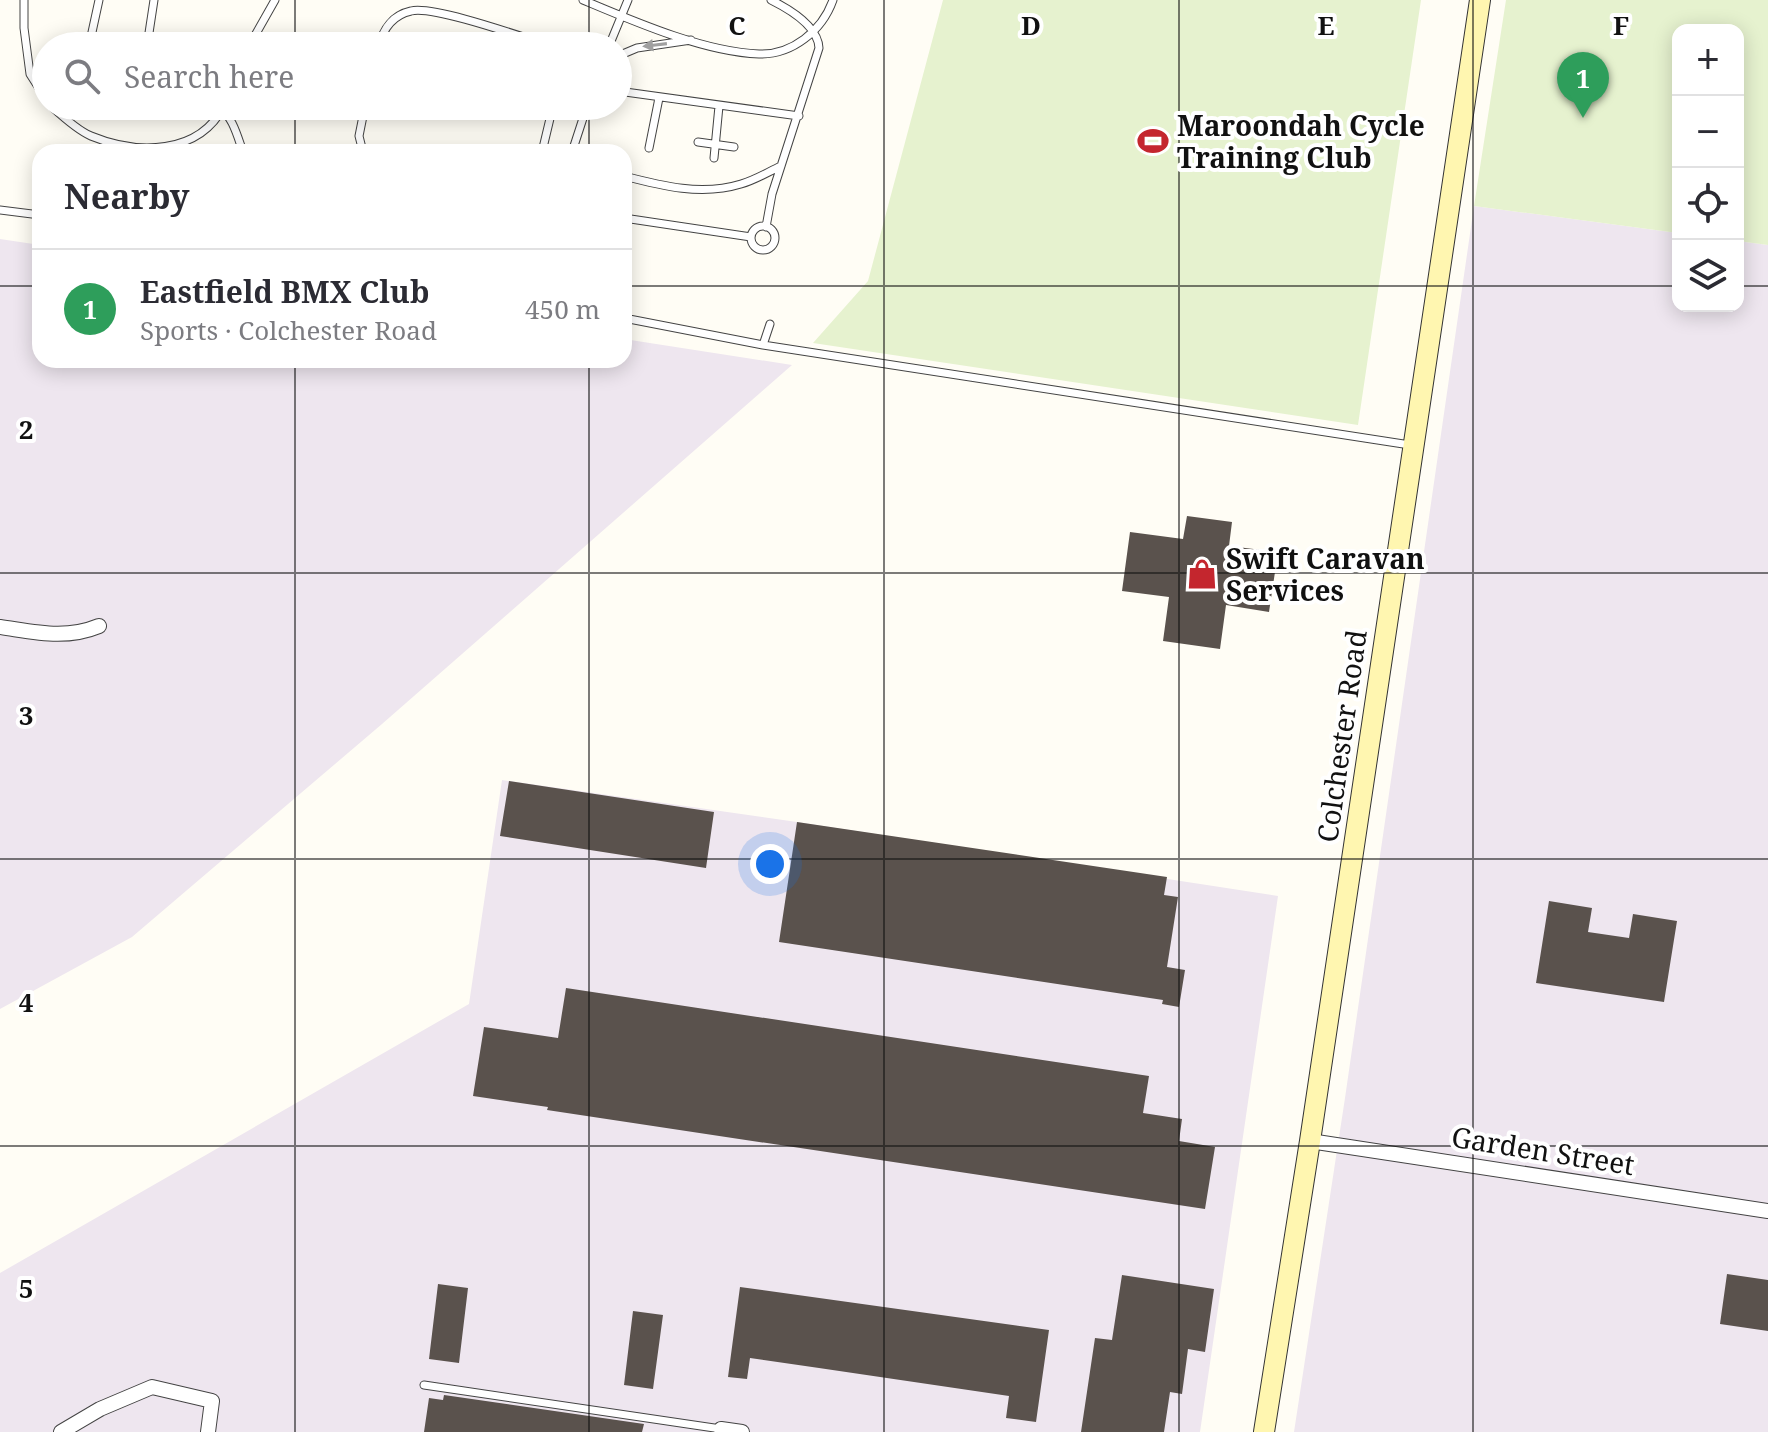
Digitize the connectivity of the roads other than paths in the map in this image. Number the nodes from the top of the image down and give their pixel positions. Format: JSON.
{"nodes":[{"id":1,"x":24,"y":0,"type":"edge"},
{"id":2,"x":99,"y":0,"type":"edge"},
{"id":3,"x":154,"y":0,"type":"edge"},
{"id":4,"x":275,"y":0,"type":"edge"},
{"id":5,"x":583,"y":0,"type":"edge"},
{"id":6,"x":628,"y":0,"type":"edge"},
{"id":7,"x":771,"y":0,"type":"edge"},
{"id":8,"x":833,"y":0,"type":"edge"},
{"id":9,"x":1480,"y":0,"type":"edge"},
{"id":10,"x":621,"y":16,"type":"junction"},
{"id":11,"x":812,"y":30,"type":"junction"},
{"id":12,"x":92,"y":32,"type":"edge"},
{"id":13,"x":149,"y":32,"type":"edge"},
{"id":14,"x":257,"y":32,"type":"edge"},
{"id":15,"x":383,"y":32,"type":"edge"},
{"id":16,"x":507,"y":32,"type":"edge"},
{"id":17,"x":615,"y":32,"type":"edge"},
{"id":18,"x":693,"y":40,"type":"junction"},
{"id":19,"x":632,"y":50,"type":"edge"},
{"id":20,"x":32,"y":77,"type":"edge"},
{"id":21,"x":632,"y":93,"type":"edge"},
{"id":22,"x":659,"y":98,"type":"junction"},
{"id":23,"x":719,"y":106,"type":"junction"},
{"id":24,"x":799,"y":116,"type":"junction"},
{"id":25,"x":69,"y":120,"type":"edge"},
{"id":26,"x":214,"y":120,"type":"edge"},
{"id":27,"x":230,"y":120,"type":"edge"},
{"id":28,"x":362,"y":120,"type":"edge"},
{"id":29,"x":550,"y":120,"type":"edge"},
{"id":30,"x":582,"y":120,"type":"edge"},
{"id":31,"x":698,"y":142,"type":"dead end"},
{"id":32,"x":114,"y":144,"type":"edge"},
{"id":33,"x":176,"y":144,"type":"edge"},
{"id":34,"x":241,"y":144,"type":"edge"},
{"id":35,"x":361,"y":144,"type":"edge"},
{"id":36,"x":544,"y":144,"type":"edge"},
{"id":37,"x":575,"y":144,"type":"edge"},
{"id":38,"x":715,"y":144,"type":"junction"},
{"id":39,"x":734,"y":147,"type":"dead end"},
{"id":40,"x":649,"y":148,"type":"dead end"},
{"id":41,"x":714,"y":158,"type":"dead end"},
{"id":42,"x":781,"y":166,"type":"junction"},
{"id":43,"x":632,"y":178,"type":"edge"},
{"id":44,"x":0,"y":210,"type":"edge"},
{"id":45,"x":32,"y":214,"type":"edge"},
{"id":46,"x":632,"y":219,"type":"edge"},
{"id":47,"x":766,"y":227,"type":"junction"},
{"id":48,"x":751,"y":237,"type":"junction"},
{"id":49,"x":632,"y":320,"type":"edge"},
{"id":50,"x":770,"y":324,"type":"dead end"},
{"id":51,"x":763,"y":345,"type":"junction"},
{"id":52,"x":1412,"y":446,"type":"junction"},
{"id":53,"x":99,"y":626,"type":"dead end"},
{"id":54,"x":0,"y":627,"type":"edge"},
{"id":55,"x":1310,"y":1141,"type":"junction"},
{"id":56,"x":1768,"y":1211,"type":"edge"},
{"id":57,"x":424,"y":1385,"type":"dead end"},
{"id":58,"x":721,"y":1429,"type":"joint"},
{"id":59,"x":61,"y":1432,"type":"edge"},
{"id":60,"x":208,"y":1432,"type":"edge"},
{"id":61,"x":742,"y":1432,"type":"edge"},
{"id":62,"x":1264,"y":1432,"type":"edge"}],
"edges":[{"from":1,"to":20,"type":"lane"},
{"from":2,"to":12,"type":"lane"},
{"from":3,"to":13,"type":"lane"},
{"from":4,"to":14,"type":"lane"},
{"from":5,"to":10,"type":"lane"},
{"from":6,"to":10,"type":"lane"},
{"from":7,"to":11,"type":"lane"},
{"from":8,"to":11,"type":"lane"},
{"from":9,"to":52,"type":"main road","name":"Colchester Road"},
{"from":10,"to":17,"type":"lane"},
{"from":10,"to":18,"type":"lane"},
{"from":11,"to":18,"type":"lane"},
{"from":11,"to":24,"type":"lane"},
{"from":15,"to":16,"type":"lane"},
{"from":18,"to":19,"type":"lane","one_way":true},
{"from":21,"to":22,"type":"lane"},
{"from":22,"to":23,"type":"lane"},
{"from":22,"to":40,"type":"lane"},
{"from":23,"to":24,"type":"lane"},
{"from":23,"to":38,"type":"lane"},
{"from":24,"to":42,"type":"lane"},
{"from":25,"to":32,"type":"lane"},
{"from":26,"to":33,"type":"lane"},
{"from":27,"to":34,"type":"lane"},
{"from":28,"to":35,"type":"lane"},
{"from":29,"to":36,"type":"lane"},
{"from":30,"to":37,"type":"lane"},
{"from":31,"to":38,"type":"lane"},
{"from":38,"to":39,"type":"lane"},
{"from":38,"to":41,"type":"lane"},
{"from":42,"to":43,"type":"lane"},
{"from":42,"to":47,"type":"lane"},
{"from":44,"to":45,"type":"lane"},
{"from":46,"to":48,"type":"lane"},
{"from":47,"to":48,"type":"lane"},
{"from":47,"to":48,"type":"lane"},
{"from":49,"to":51,"type":"lane"},
{"from":50,"to":51,"type":"lane"},
{"from":51,"to":52,"type":"lane"},
{"from":52,"to":55,"type":"main road","name":"Colchester Road"},
{"from":53,"to":54,"type":"street"},
{"from":55,"to":56,"type":"street","name":"Garden Street"},
{"from":55,"to":62,"type":"main road","name":"Colchester Road"},
{"from":57,"to":58,"type":"lane"},
{"from":58,"to":61,"type":"street"},
{"from":59,"to":60,"type":"street"}]}
